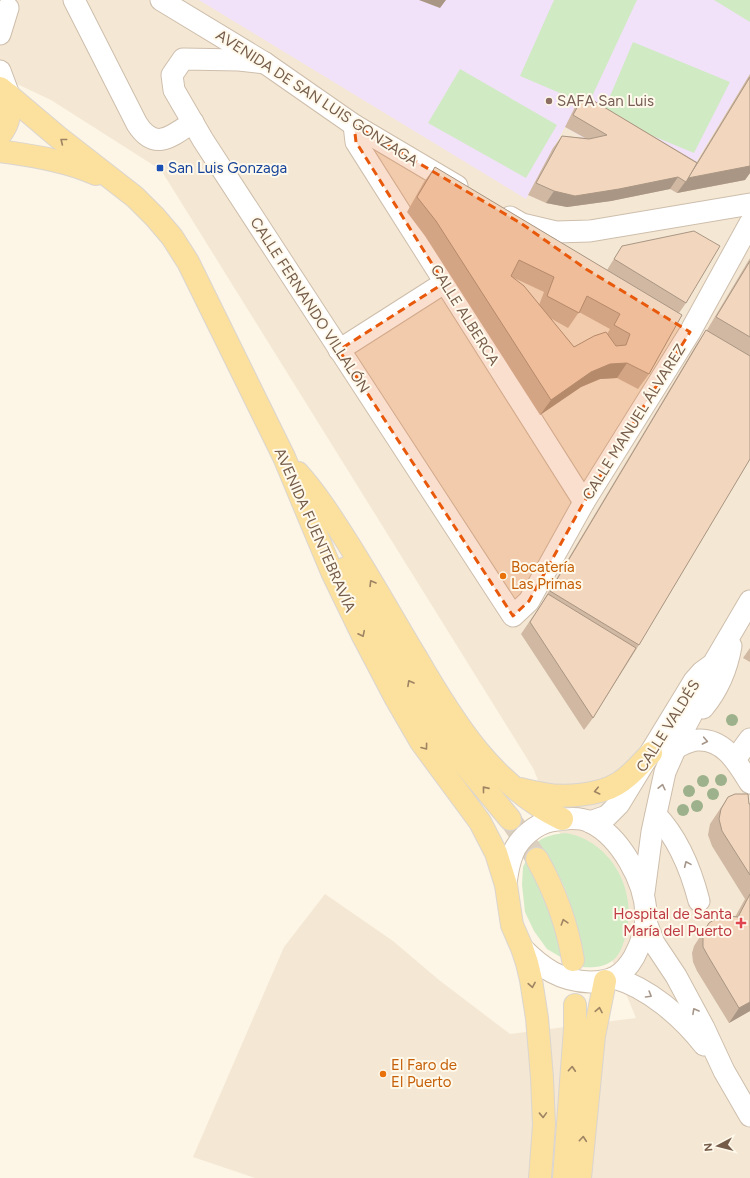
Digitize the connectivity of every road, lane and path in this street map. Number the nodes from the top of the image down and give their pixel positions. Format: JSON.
{"nodes":[{"id":1,"x":74,"y":0,"type":"edge"},
{"id":2,"x":161,"y":0,"type":"edge"},
{"id":3,"x":8,"y":9,"type":"edge"},
{"id":4,"x":0,"y":34,"type":"edge"},
{"id":5,"x":265,"y":63,"type":"junction"},
{"id":6,"x":0,"y":71,"type":"edge"},
{"id":7,"x":5,"y":92,"type":"edge"},
{"id":8,"x":193,"y":122,"type":"junction"},
{"id":9,"x":354,"y":125,"type":"junction"},
{"id":10,"x":0,"y":135,"type":"edge"},
{"id":11,"x":0,"y":151,"type":"edge"},
{"id":12,"x":115,"y":182,"type":"junction"},
{"id":13,"x":475,"y":196,"type":"edge"},
{"id":14,"x":750,"y":204,"type":"edge"},
{"id":15,"x":495,"y":208,"type":"edge"},
{"id":16,"x":750,"y":223,"type":"edge"},
{"id":17,"x":522,"y":224,"type":"junction"},
{"id":18,"x":560,"y":251,"type":"edge"},
{"id":19,"x":444,"y":283,"type":"junction"},
{"id":20,"x":339,"y":350,"type":"junction"},
{"id":21,"x":284,"y":457,"type":"junction"},
{"id":22,"x":584,"y":502,"type":"junction"},
{"id":23,"x":750,"y":601,"type":"edge"},
{"id":24,"x":513,"y":616,"type":"joint"},
{"id":25,"x":733,"y":630,"type":"junction"},
{"id":26,"x":713,"y":664,"type":"junction"},
{"id":27,"x":686,"y":724,"type":"junction"},
{"id":28,"x":750,"y":739,"type":"edge"},
{"id":29,"x":675,"y":748,"type":"junction"},
{"id":30,"x":651,"y":753,"type":"junction"},
{"id":31,"x":732,"y":756,"type":"junction"},
{"id":32,"x":750,"y":783,"type":"edge"},
{"id":33,"x":513,"y":787,"type":"junction"},
{"id":34,"x":656,"y":815,"type":"junction"},
{"id":35,"x":510,"y":819,"type":"tunnel mouth"},
{"id":36,"x":562,"y":819,"type":"junction"},
{"id":37,"x":590,"y":822,"type":"junction"},
{"id":38,"x":537,"y":859,"type":"tunnel mouth"},
{"id":39,"x":506,"y":885,"type":"junction"},
{"id":40,"x":643,"y":897,"type":"junction"},
{"id":41,"x":700,"y":901,"type":"dead end"},
{"id":42,"x":646,"y":922,"type":"junction"},
{"id":43,"x":522,"y":948,"type":"junction"},
{"id":44,"x":573,"y":960,"type":"dead end"},
{"id":45,"x":609,"y":980,"type":"junction"},
{"id":46,"x":575,"y":1005,"type":"dead end"},
{"id":47,"x":724,"y":1071,"type":"junction"},
{"id":48,"x":750,"y":1116,"type":"edge"},
{"id":49,"x":540,"y":1178,"type":"edge"},
{"id":50,"x":564,"y":1178,"type":"edge"},
{"id":51,"x":580,"y":1178,"type":"edge"}],
"edges":[{"from":1,"to":8,"type":"street"},
{"from":2,"to":5,"type":"street","name":"AVENIDA DE SAN LUIS GONZAGA"},
{"from":3,"to":4,"type":"street"},
{"from":5,"to":8,"type":"street","name":"CALLE FERNANDO VILLALÓN"},
{"from":5,"to":9,"type":"street","name":"AVENIDA DE SAN LUIS GONZAGA"},
{"from":6,"to":7,"type":"street"},
{"from":7,"to":10,"type":"main road"},
{"from":12,"to":7,"type":"main road","name":"AVENIDA FUENTEBRAVÍA","one_way":true},
{"from":8,"to":20,"type":"street","name":"CALLE FERNANDO VILLALÓN"},
{"from":9,"to":13,"type":"street","name":"AVENIDA DE SAN LUIS GONZAGA"},
{"from":9,"to":19,"type":"street","name":"CALLE ALBERCA"},
{"from":11,"to":12,"type":"main road","name":"AVENIDA FUENTEBRAVÍA"},
{"from":12,"to":21,"type":"main road","name":"AVENIDA FUENTEBRAVÍA"},
{"from":14,"to":17,"type":"street"},
{"from":15,"to":17,"type":"street"},
{"from":16,"to":22,"type":"street","name":"CALLE MANUEL ÁLVAREZ"},
{"from":17,"to":18,"type":"street"},
{"from":19,"to":20,"type":"street"},
{"from":19,"to":22,"type":"street","name":"CALLE ALBERCA"},
{"from":20,"to":24,"type":"street","name":"CALLE FERNANDO VILLALÓN"},
{"from":33,"to":21,"type":"main road","one_way":true},
{"from":35,"to":21,"type":"main road","one_way":true},
{"from":21,"to":39,"type":"main road","name":"AVENIDA FUENTEBRAVÍA","one_way":true},
{"from":22,"to":24,"type":"street","name":"CALLE MANUEL ÁLVAREZ"},
{"from":23,"to":25,"type":"street","name":"CALLE VALDÉS"},
{"from":25,"to":26,"type":"street","name":"CALLE VALDÉS"},
{"from":25,"to":27,"type":"street"},
{"from":26,"to":27,"type":"street"},
{"from":26,"to":30,"type":"street","name":"CALLE VALDÉS"},
{"from":27,"to":29,"type":"street"},
{"from":28,"to":31,"type":"street"},
{"from":29,"to":31,"type":"street","one_way":true},
{"from":34,"to":29,"type":"street","one_way":true},
{"from":30,"to":33,"type":"main road","one_way":true},
{"from":30,"to":37,"type":"street","name":"CALLE VALDÉS"},
{"from":31,"to":32,"type":"street"},
{"from":33,"to":36,"type":"main road"},
{"from":34,"to":40,"type":"street"},
{"from":41,"to":34,"type":"street","one_way":true},
{"from":36,"to":37,"type":"street"},
{"from":36,"to":39,"type":"street"},
{"from":37,"to":40,"type":"street"},
{"from":44,"to":38,"type":"main road","one_way":true},
{"from":39,"to":43,"type":"main road","name":"AVENIDA FUENTEBRAVÍA"},
{"from":40,"to":42,"type":"street"},
{"from":42,"to":45,"type":"street"},
{"from":47,"to":42,"type":"street","one_way":true},
{"from":43,"to":45,"type":"street"},
{"from":43,"to":49,"type":"main road","name":"AVENIDA FUENTEBRAVÍA","one_way":true},
{"from":45,"to":47,"type":"street","one_way":true},
{"from":51,"to":45,"type":"main road","one_way":true},
{"from":50,"to":46,"type":"main road","one_way":true},
{"from":47,"to":48,"type":"street"}]}
